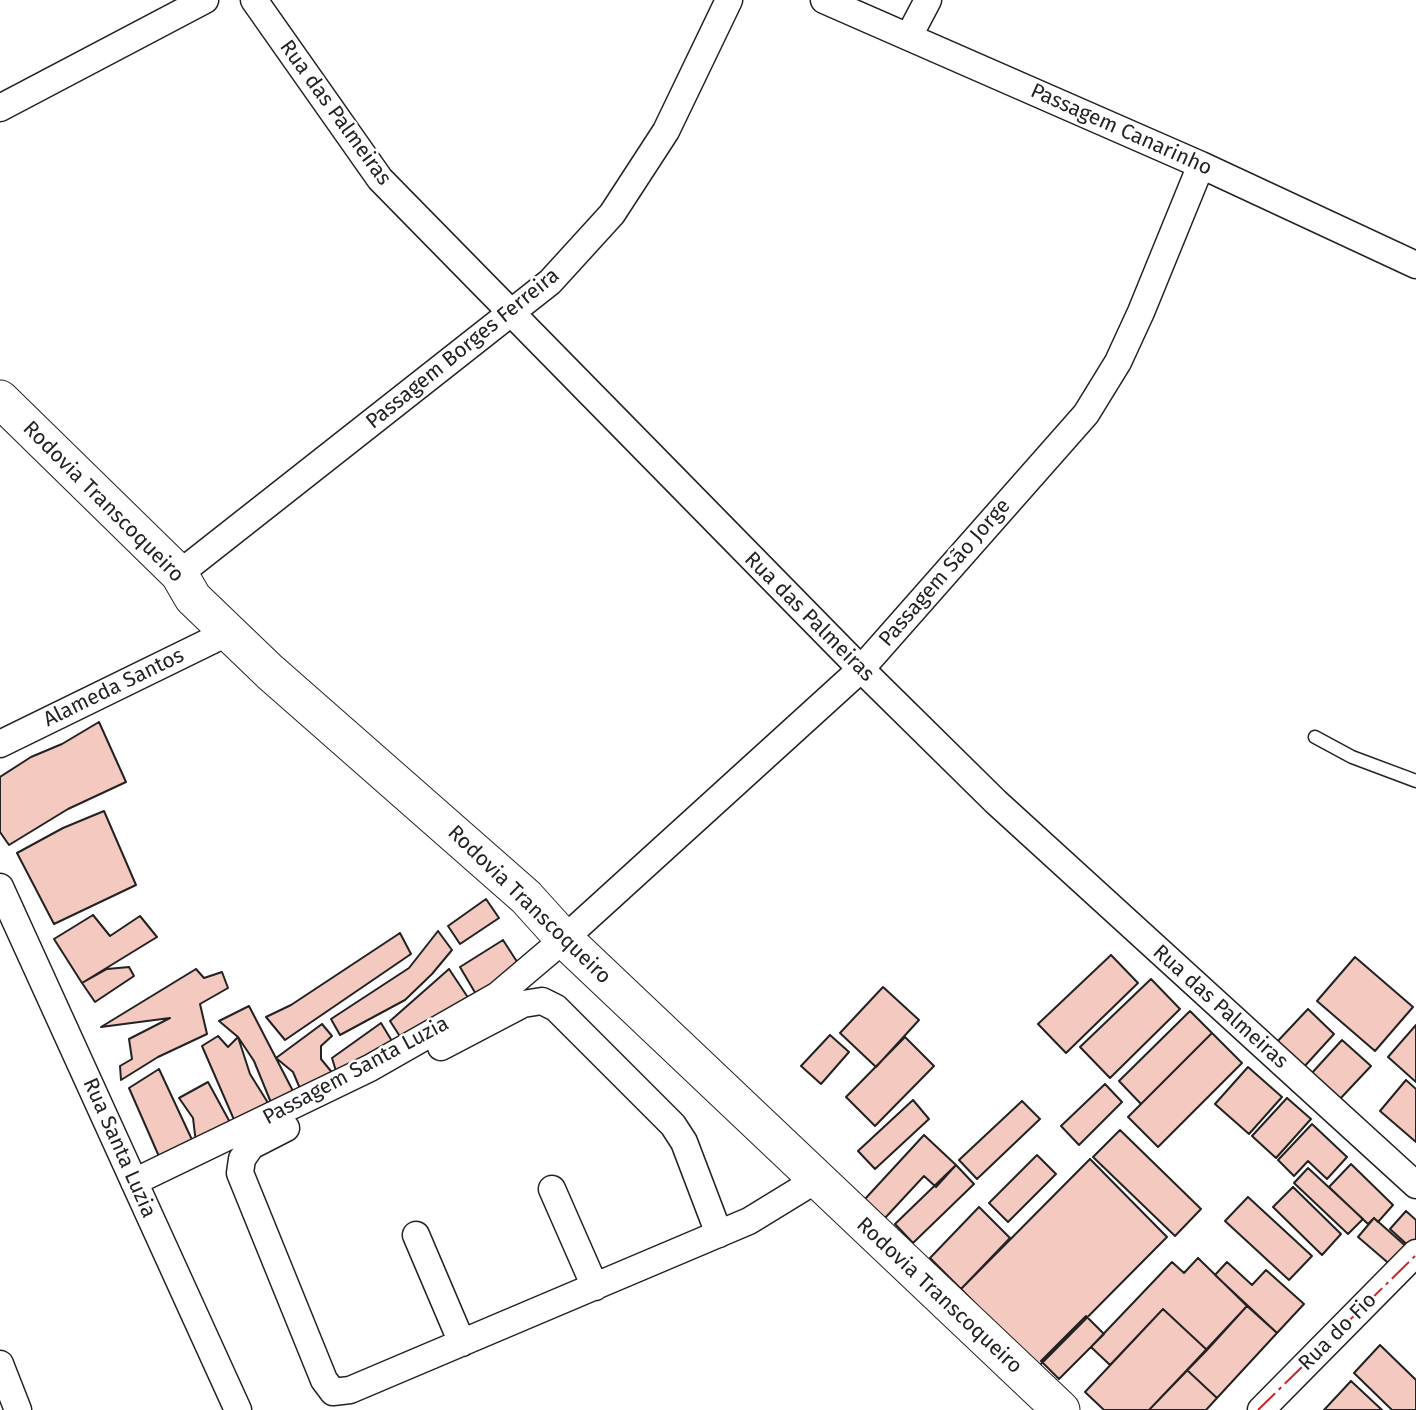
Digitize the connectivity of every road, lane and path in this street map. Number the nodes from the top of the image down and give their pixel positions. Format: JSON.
{"nodes":[{"id":1,"x":205,"y":0,"type":"edge"},
{"id":2,"x":254,"y":0,"type":"edge"},
{"id":3,"x":729,"y":0,"type":"edge"},
{"id":4,"x":824,"y":0,"type":"edge"},
{"id":5,"x":928,"y":0,"type":"edge"},
{"id":6,"x":909,"y":36,"type":"junction"},
{"id":7,"x":0,"y":108,"type":"edge"},
{"id":8,"x":1201,"y":165,"type":"junction"},
{"id":9,"x":1416,"y":265,"type":"edge"},
{"id":10,"x":512,"y":314,"type":"junction"},
{"id":11,"x":0,"y":399,"type":"edge"},
{"id":12,"x":179,"y":574,"type":"junction"},
{"id":13,"x":229,"y":632,"type":"junction"},
{"id":14,"x":861,"y":670,"type":"junction"},
{"id":15,"x":1315,"y":737,"type":"dead end"},
{"id":16,"x":0,"y":744,"type":"edge"},
{"id":17,"x":1416,"y":781,"type":"edge"},
{"id":18,"x":0,"y":887,"type":"edge"},
{"id":19,"x":564,"y":939,"type":"junction"},
{"id":20,"x":816,"y":1180,"type":"junction"},
{"id":21,"x":134,"y":1182,"type":"junction"},
{"id":22,"x":1416,"y":1185,"type":"edge"},
{"id":23,"x":552,"y":1189,"type":"dead end"},
{"id":24,"x":719,"y":1234,"type":"junction"},
{"id":25,"x":416,"y":1236,"type":"dead end"},
{"id":26,"x":1416,"y":1253,"type":"edge"},
{"id":27,"x":595,"y":1287,"type":"junction"},
{"id":28,"x":462,"y":1343,"type":"junction"},
{"id":29,"x":0,"y":1364,"type":"edge"},
{"id":30,"x":18,"y":1410,"type":"edge"},
{"id":31,"x":238,"y":1410,"type":"edge"},
{"id":32,"x":1061,"y":1410,"type":"edge"},
{"id":33,"x":1261,"y":1410,"type":"edge"}],
"edges":[{"from":1,"to":7,"type":"street"},
{"from":2,"to":10,"type":"street","name":"Rua das Palmeiras"},
{"from":3,"to":10,"type":"street","name":"Passagem Borges Ferreira"},
{"from":4,"to":6,"type":"street","name":"Passagem Canarinho"},
{"from":5,"to":6,"type":"street"},
{"from":6,"to":8,"type":"street","name":"Passagem Canarinho"},
{"from":8,"to":9,"type":"street","name":"Passagem Canarinho"},
{"from":8,"to":14,"type":"street","name":"Passagem São Jorge"},
{"from":10,"to":12,"type":"street","name":"Passagem Borges Ferreira"},
{"from":10,"to":14,"type":"street","name":"Rua das Palmeiras"},
{"from":11,"to":12,"type":"main road","name":"Rodovia Transcoqueiro"},
{"from":12,"to":13,"type":"main road","name":"Rodovia Transcoqueiro"},
{"from":13,"to":16,"type":"street","name":"Alameda Santos"},
{"from":13,"to":19,"type":"main road","name":"Rodovia Transcoqueiro"},
{"from":14,"to":19,"type":"street","name":"Passagem São Jorge"},
{"from":14,"to":22,"type":"street","name":"Rua das Palmeiras"},
{"from":15,"to":17,"type":"lane"},
{"from":18,"to":21,"type":"street","name":"Rua Santa Luzia"},
{"from":19,"to":20,"type":"main road","name":"Rodovia Transcoqueiro"},
{"from":19,"to":21,"type":"street","name":"Passagem Santa Luzia"},
{"from":20,"to":24,"type":"street"},
{"from":20,"to":32,"type":"main road","name":"Rodovia Transcoqueiro"},
{"from":21,"to":31,"type":"street","name":"Rua Santa Luzia"},
{"from":23,"to":27,"type":"street"},
{"from":24,"to":27,"type":"street"},
{"from":24,"to":28,"type":"street"},
{"from":25,"to":28,"type":"street"},
{"from":26,"to":33,"type":"street","name":"Rua do Fio"},
{"from":27,"to":28,"type":"street"},
{"from":29,"to":30,"type":"street"}]}
